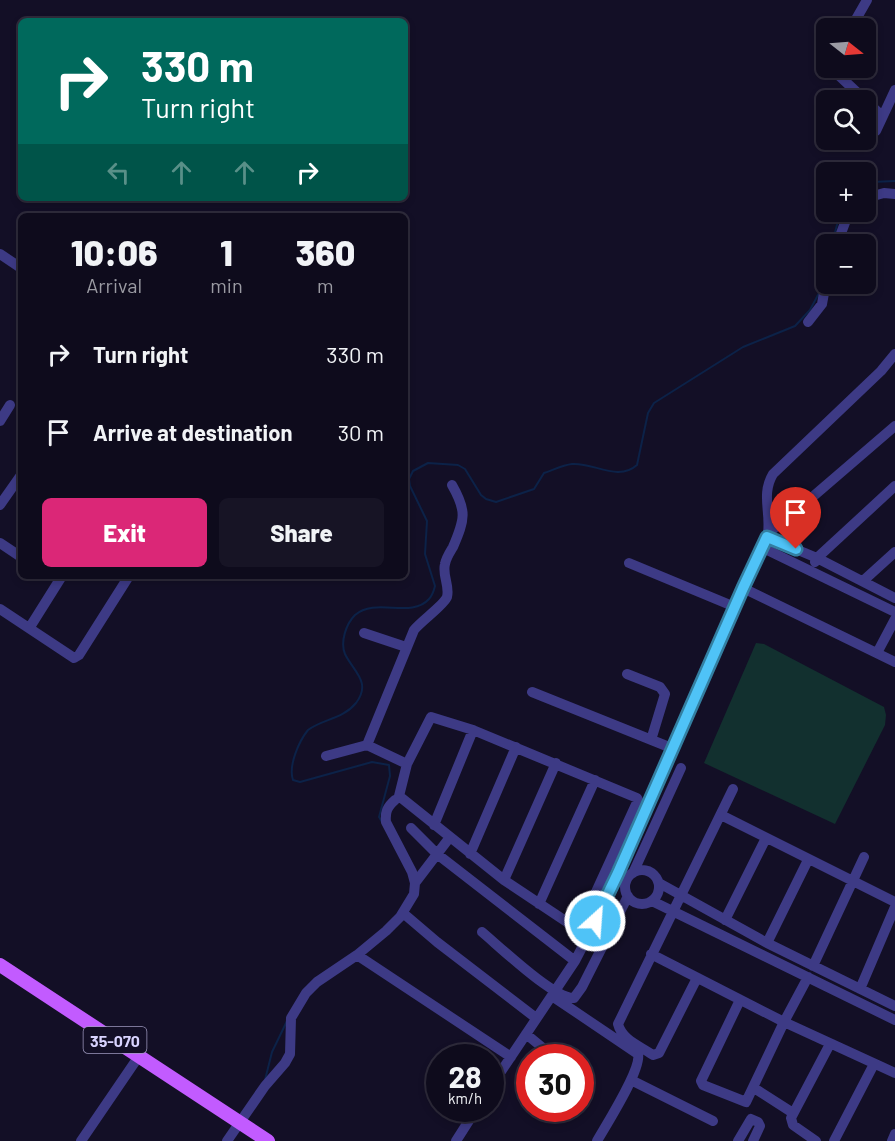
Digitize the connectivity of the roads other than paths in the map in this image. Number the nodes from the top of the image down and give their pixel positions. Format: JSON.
{"nodes":[{"id":1,"x":867,"y":0,"type":"edge"},
{"id":2,"x":857,"y":18,"type":"edge"},
{"id":3,"x":842,"y":78,"type":"edge"},
{"id":4,"x":895,"y":90,"type":"edge"},
{"id":5,"x":882,"y":116,"type":"junction"},
{"id":6,"x":876,"y":131,"type":"dead end"},
{"id":7,"x":895,"y":194,"type":"edge"},
{"id":8,"x":876,"y":195,"type":"edge"},
{"id":9,"x":0,"y":254,"type":"edge"},
{"id":10,"x":18,"y":266,"type":"edge"},
{"id":11,"x":824,"y":294,"type":"edge"},
{"id":12,"x":808,"y":322,"type":"dead end"},
{"id":13,"x":895,"y":354,"type":"edge"},
{"id":14,"x":10,"y":405,"type":"dead end"},
{"id":15,"x":0,"y":421,"type":"edge"},
{"id":16,"x":895,"y":426,"type":"edge"},
{"id":17,"x":18,"y":479,"type":"edge"},
{"id":18,"x":452,"y":485,"type":"dead end"},
{"id":19,"x":895,"y":486,"type":"edge"},
{"id":20,"x":0,"y":505,"type":"edge"},
{"id":21,"x":766,"y":539,"type":"junction"},
{"id":22,"x":0,"y":543,"type":"edge"},
{"id":23,"x":895,"y":552,"type":"edge"},
{"id":24,"x":18,"y":555,"type":"edge"},
{"id":25,"x":817,"y":558,"type":"junction"},
{"id":26,"x":629,"y":563,"type":"dead end"},
{"id":27,"x":811,"y":571,"type":"junction"},
{"id":28,"x":60,"y":579,"type":"edge"},
{"id":29,"x":127,"y":579,"type":"edge"},
{"id":30,"x":863,"y":581,"type":"junction"},
{"id":31,"x":743,"y":588,"type":"junction"},
{"id":32,"x":895,"y":598,"type":"edge"},
{"id":33,"x":735,"y":607,"type":"junction"},
{"id":34,"x":0,"y":609,"type":"edge"},
{"id":35,"x":895,"y":612,"type":"edge"},
{"id":36,"x":895,"y":619,"type":"edge"},
{"id":37,"x":30,"y":627,"type":"junction"},
{"id":38,"x":364,"y":633,"type":"dead end"},
{"id":39,"x":406,"y":647,"type":"junction"},
{"id":40,"x":878,"y":653,"type":"junction"},
{"id":41,"x":895,"y":662,"type":"edge"},
{"id":42,"x":627,"y":674,"type":"dead end"},
{"id":43,"x":532,"y":692,"type":"dead end"},
{"id":44,"x":473,"y":730,"type":"junction"},
{"id":45,"x":651,"y":740,"type":"junction"},
{"id":46,"x":367,"y":745,"type":"junction"},
{"id":47,"x":516,"y":747,"type":"junction"},
{"id":48,"x":674,"y":749,"type":"junction"},
{"id":49,"x":326,"y":756,"type":"dead end"},
{"id":50,"x":556,"y":763,"type":"junction"},
{"id":51,"x":407,"y":764,"type":"junction"},
{"id":52,"x":681,"y":768,"type":"dead end"},
{"id":53,"x":662,"y":774,"type":"junction"},
{"id":54,"x":595,"y":780,"type":"junction"},
{"id":55,"x":675,"y":780,"type":"junction"},
{"id":56,"x":734,"y":789,"type":"dead end"},
{"id":57,"x":395,"y":800,"type":"dead end"},
{"id":58,"x":721,"y":815,"type":"junction"},
{"id":59,"x":434,"y":825,"type":"junction"},
{"id":60,"x":411,"y":828,"type":"dead end"},
{"id":61,"x":765,"y":838,"type":"junction"},
{"id":62,"x":447,"y":841,"type":"dead end"},
{"id":63,"x":437,"y":854,"type":"junction"},
{"id":64,"x":470,"y":854,"type":"junction"},
{"id":65,"x":864,"y":857,"type":"dead end"},
{"id":66,"x":808,"y":860,"type":"junction"},
{"id":67,"x":626,"y":875,"type":"junction"},
{"id":68,"x":504,"y":880,"type":"junction"},
{"id":69,"x":852,"y":881,"type":"junction"},
{"id":70,"x":415,"y":883,"type":"junction"},
{"id":71,"x":659,"y":883,"type":"junction"},
{"id":72,"x":628,"y":896,"type":"junction"},
{"id":73,"x":681,"y":897,"type":"junction"},
{"id":74,"x":652,"y":901,"type":"junction"},
{"id":75,"x":539,"y":904,"type":"junction"},
{"id":76,"x":895,"y":904,"type":"edge"},
{"id":77,"x":674,"y":911,"type":"junction"},
{"id":78,"x":403,"y":913,"type":"junction"},
{"id":79,"x":725,"y":920,"type":"junction"},
{"id":80,"x":482,"y":932,"type":"dead end"},
{"id":81,"x":584,"y":933,"type":"junction"},
{"id":82,"x":767,"y":943,"type":"junction"},
{"id":83,"x":603,"y":946,"type":"junction"},
{"id":84,"x":651,"y":954,"type":"junction"},
{"id":85,"x":357,"y":955,"type":"junction"},
{"id":86,"x":575,"y":962,"type":"junction"},
{"id":87,"x":0,"y":965,"type":"edge"},
{"id":88,"x":813,"y":966,"type":"junction"},
{"id":89,"x":808,"y":977,"type":"junction"},
{"id":90,"x":836,"y":977,"type":"junction"},
{"id":91,"x":697,"y":978,"type":"junction"},
{"id":92,"x":831,"y":989,"type":"junction"},
{"id":93,"x":860,"y":989,"type":"junction"},
{"id":94,"x":553,"y":994,"type":"junction"},
{"id":95,"x":740,"y":1000,"type":"junction"},
{"id":96,"x":895,"y":1006,"type":"edge"},
{"id":97,"x":537,"y":1018,"type":"junction"},
{"id":98,"x":895,"y":1020,"type":"edge"},
{"id":99,"x":784,"y":1022,"type":"junction"},
{"id":100,"x":526,"y":1034,"type":"junction"},
{"id":101,"x":538,"y":1044,"type":"edge"},
{"id":102,"x":830,"y":1044,"type":"junction"},
{"id":103,"x":139,"y":1056,"type":"junction"},
{"id":104,"x":511,"y":1057,"type":"junction"},
{"id":105,"x":874,"y":1064,"type":"junction"},
{"id":106,"x":504,"y":1067,"type":"edge"},
{"id":107,"x":895,"y":1073,"type":"edge"},
{"id":108,"x":631,"y":1080,"type":"junction"},
{"id":109,"x":754,"y":1088,"type":"junction"},
{"id":110,"x":793,"y":1113,"type":"junction"},
{"id":111,"x":237,"y":1120,"type":"junction"},
{"id":112,"x":712,"y":1121,"type":"dead end"},
{"id":113,"x":468,"y":1122,"type":"edge"},
{"id":114,"x":895,"y":1134,"type":"edge"},
{"id":115,"x":81,"y":1141,"type":"edge"},
{"id":116,"x":227,"y":1141,"type":"edge"},
{"id":117,"x":268,"y":1141,"type":"edge"},
{"id":118,"x":456,"y":1141,"type":"edge"},
{"id":119,"x":597,"y":1141,"type":"edge"},
{"id":120,"x":738,"y":1141,"type":"edge"},
{"id":121,"x":753,"y":1141,"type":"edge"},
{"id":122,"x":816,"y":1141,"type":"edge"},
{"id":123,"x":834,"y":1141,"type":"edge"},
{"id":124,"x":892,"y":1141,"type":"edge"}],
"edges":[{"from":1,"to":2,"type":"street"},
{"from":3,"to":5,"type":"street"},
{"from":4,"to":5,"type":"street"},
{"from":5,"to":6,"type":"street"},
{"from":7,"to":8,"type":"street"},
{"from":9,"to":10,"type":"street"},
{"from":11,"to":12,"type":"street"},
{"from":13,"to":21,"type":"street"},
{"from":14,"to":15,"type":"street"},
{"from":16,"to":21,"type":"street"},
{"from":17,"to":20,"type":"street"},
{"from":18,"to":39,"type":"street"},
{"from":19,"to":25,"type":"street"},
{"from":21,"to":25,"type":"street"},
{"from":21,"to":27,"type":"street"},
{"from":21,"to":31,"type":"street"},
{"from":22,"to":24,"type":"street"},
{"from":23,"to":30,"type":"street"},
{"from":25,"to":27,"type":"street"},
{"from":25,"to":30,"type":"street"},
{"from":26,"to":33,"type":"street"},
{"from":27,"to":35,"type":"street"},
{"from":28,"to":37,"type":"street"},
{"from":29,"to":37,"type":"street"},
{"from":30,"to":32,"type":"street"},
{"from":31,"to":33,"type":"street"},
{"from":31,"to":40,"type":"street"},
{"from":33,"to":48,"type":"street"},
{"from":34,"to":37,"type":"street"},
{"from":36,"to":40,"type":"street"},
{"from":38,"to":39,"type":"street"},
{"from":39,"to":46,"type":"street"},
{"from":40,"to":41,"type":"street"},
{"from":42,"to":45,"type":"street"},
{"from":43,"to":45,"type":"street"},
{"from":44,"to":47,"type":"street"},
{"from":44,"to":51,"type":"street"},
{"from":44,"to":59,"type":"street"},
{"from":45,"to":48,"type":"street"},
{"from":46,"to":49,"type":"street"},
{"from":46,"to":51,"type":"street"},
{"from":47,"to":50,"type":"street"},
{"from":47,"to":64,"type":"street"},
{"from":48,"to":53,"type":"street"},
{"from":50,"to":54,"type":"street"},
{"from":50,"to":68,"type":"street"},
{"from":51,"to":59,"type":"street"},
{"from":52,"to":55,"type":"street"},
{"from":53,"to":55,"type":"street"},
{"from":53,"to":67,"type":"street"},
{"from":54,"to":75,"type":"street"},
{"from":54,"to":81,"type":"street"},
{"from":55,"to":67,"type":"street"},
{"from":56,"to":58,"type":"street"},
{"from":57,"to":70,"type":"street"},
{"from":58,"to":61,"type":"street"},
{"from":58,"to":73,"type":"street"},
{"from":59,"to":64,"type":"street"},
{"from":60,"to":63,"type":"street"},
{"from":61,"to":66,"type":"street"},
{"from":61,"to":79,"type":"street"},
{"from":62,"to":63,"type":"street"},
{"from":63,"to":70,"type":"street"},
{"from":63,"to":86,"type":"street"},
{"from":64,"to":68,"type":"street"},
{"from":65,"to":69,"type":"street"},
{"from":66,"to":69,"type":"street"},
{"from":66,"to":82,"type":"street"},
{"from":67,"to":71,"type":"street"},
{"from":67,"to":72,"type":"street"},
{"from":67,"to":81,"type":"street"},
{"from":68,"to":75,"type":"street"},
{"from":69,"to":76,"type":"street"},
{"from":69,"to":88,"type":"street"},
{"from":70,"to":78,"type":"street"},
{"from":71,"to":73,"type":"street"},
{"from":71,"to":74,"type":"street"},
{"from":72,"to":74,"type":"street"},
{"from":72,"to":83,"type":"street"},
{"from":73,"to":77,"type":"street"},
{"from":73,"to":79,"type":"street"},
{"from":74,"to":77,"type":"street"},
{"from":75,"to":81,"type":"street"},
{"from":76,"to":93,"type":"street"},
{"from":77,"to":84,"type":"street"},
{"from":77,"to":89,"type":"street"},
{"from":78,"to":85,"type":"street"},
{"from":78,"to":97,"type":"street"},
{"from":79,"to":82,"type":"street"},
{"from":80,"to":94,"type":"street"},
{"from":81,"to":83,"type":"street"},
{"from":81,"to":86,"type":"street"},
{"from":82,"to":88,"type":"street"},
{"from":83,"to":94,"type":"street"},
{"from":84,"to":91,"type":"street"},
{"from":84,"to":91,"type":"street"},
{"from":85,"to":104,"type":"street"},
{"from":85,"to":111,"type":"street"},
{"from":86,"to":94,"type":"street"},
{"from":87,"to":103,"type":"main road","number":"35-070"},
{"from":88,"to":90,"type":"street"},
{"from":89,"to":92,"type":"street"},
{"from":89,"to":99,"type":"street"},
{"from":90,"to":92,"type":"street"},
{"from":90,"to":93,"type":"street"},
{"from":91,"to":95,"type":"street"},
{"from":92,"to":98,"type":"street"},
{"from":93,"to":96,"type":"street"},
{"from":94,"to":97,"type":"street"},
{"from":94,"to":108,"type":"street"},
{"from":95,"to":99,"type":"street"},
{"from":95,"to":109,"type":"street"},
{"from":97,"to":100,"type":"street"},
{"from":99,"to":102,"type":"street"},
{"from":99,"to":109,"type":"street"},
{"from":100,"to":101,"type":"street"},
{"from":100,"to":104,"type":"street"},
{"from":102,"to":105,"type":"street"},
{"from":102,"to":110,"type":"street"},
{"from":103,"to":111,"type":"main road","number":"35-070"},
{"from":103,"to":115,"type":"street"},
{"from":104,"to":106,"type":"street"},
{"from":105,"to":107,"type":"street"},
{"from":105,"to":123,"type":"street"},
{"from":108,"to":112,"type":"street"},
{"from":108,"to":119,"type":"street"},
{"from":109,"to":110,"type":"street"},
{"from":110,"to":122,"type":"street"},
{"from":111,"to":116,"type":"street"},
{"from":111,"to":117,"type":"main road","number":"35-070"},
{"from":113,"to":118,"type":"street"},
{"from":114,"to":124,"type":"street"},
{"from":120,"to":121,"type":"street"}]}
